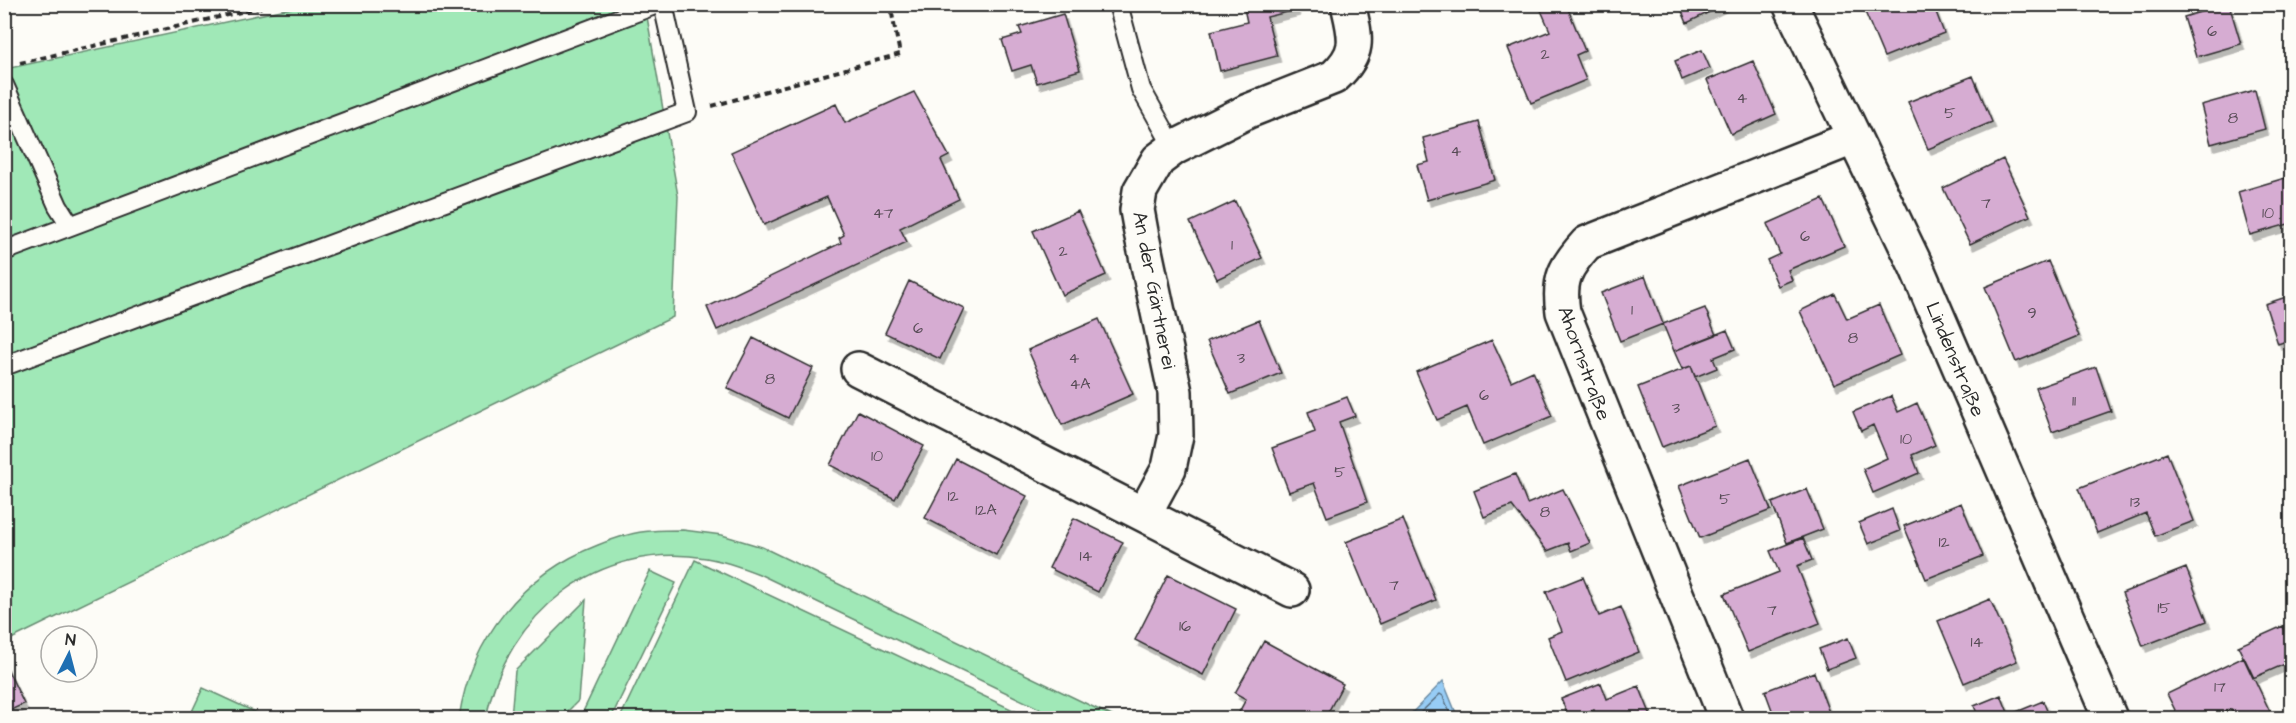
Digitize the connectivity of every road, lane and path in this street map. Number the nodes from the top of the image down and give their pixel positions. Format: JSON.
{"nodes":[{"id":1,"x":275,"y":4,"type":"edge"},
{"id":2,"x":657,"y":4,"type":"edge"},
{"id":3,"x":663,"y":4,"type":"edge"},
{"id":4,"x":890,"y":4,"type":"edge"},
{"id":5,"x":1118,"y":4,"type":"edge"},
{"id":6,"x":1348,"y":4,"type":"edge"},
{"id":7,"x":1790,"y":4,"type":"edge"},
{"id":8,"x":16,"y":64,"type":"dead end"},
{"id":9,"x":4,"y":85,"type":"edge"},
{"id":10,"x":687,"y":112,"type":"junction"},
{"id":11,"x":1853,"y":138,"type":"junction"},
{"id":12,"x":1174,"y":148,"type":"junction"},
{"id":13,"x":70,"y":225,"type":"junction"},
{"id":14,"x":4,"y":251,"type":"edge"},
{"id":15,"x":4,"y":366,"type":"edge"},
{"id":16,"x":858,"y":369,"type":"dead end"},
{"id":17,"x":1144,"y":514,"type":"junction"},
{"id":18,"x":1292,"y":590,"type":"dead end"},
{"id":19,"x":1726,"y":718,"type":"edge"},
{"id":20,"x":2110,"y":718,"type":"edge"}],
"edges":[{"from":1,"to":8,"type":"path"},
{"from":2,"to":13,"type":"lane"},
{"from":3,"to":10,"type":"lane"},
{"from":4,"to":10,"type":"path"},
{"from":5,"to":12,"type":"lane"},
{"from":6,"to":12,"type":"street","name":"An der Gärtnerei"},
{"from":7,"to":11,"type":"street","name":"Lindenstraße"},
{"from":9,"to":13,"type":"lane"},
{"from":10,"to":15,"type":"lane"},
{"from":11,"to":19,"type":"street","name":"Ahornstraße"},
{"from":11,"to":20,"type":"street","name":"Lindenstraße"},
{"from":12,"to":17,"type":"street","name":"An der Gärtnerei"},
{"from":13,"to":14,"type":"lane"},
{"from":16,"to":17,"type":"street"},
{"from":17,"to":18,"type":"street"}]}
